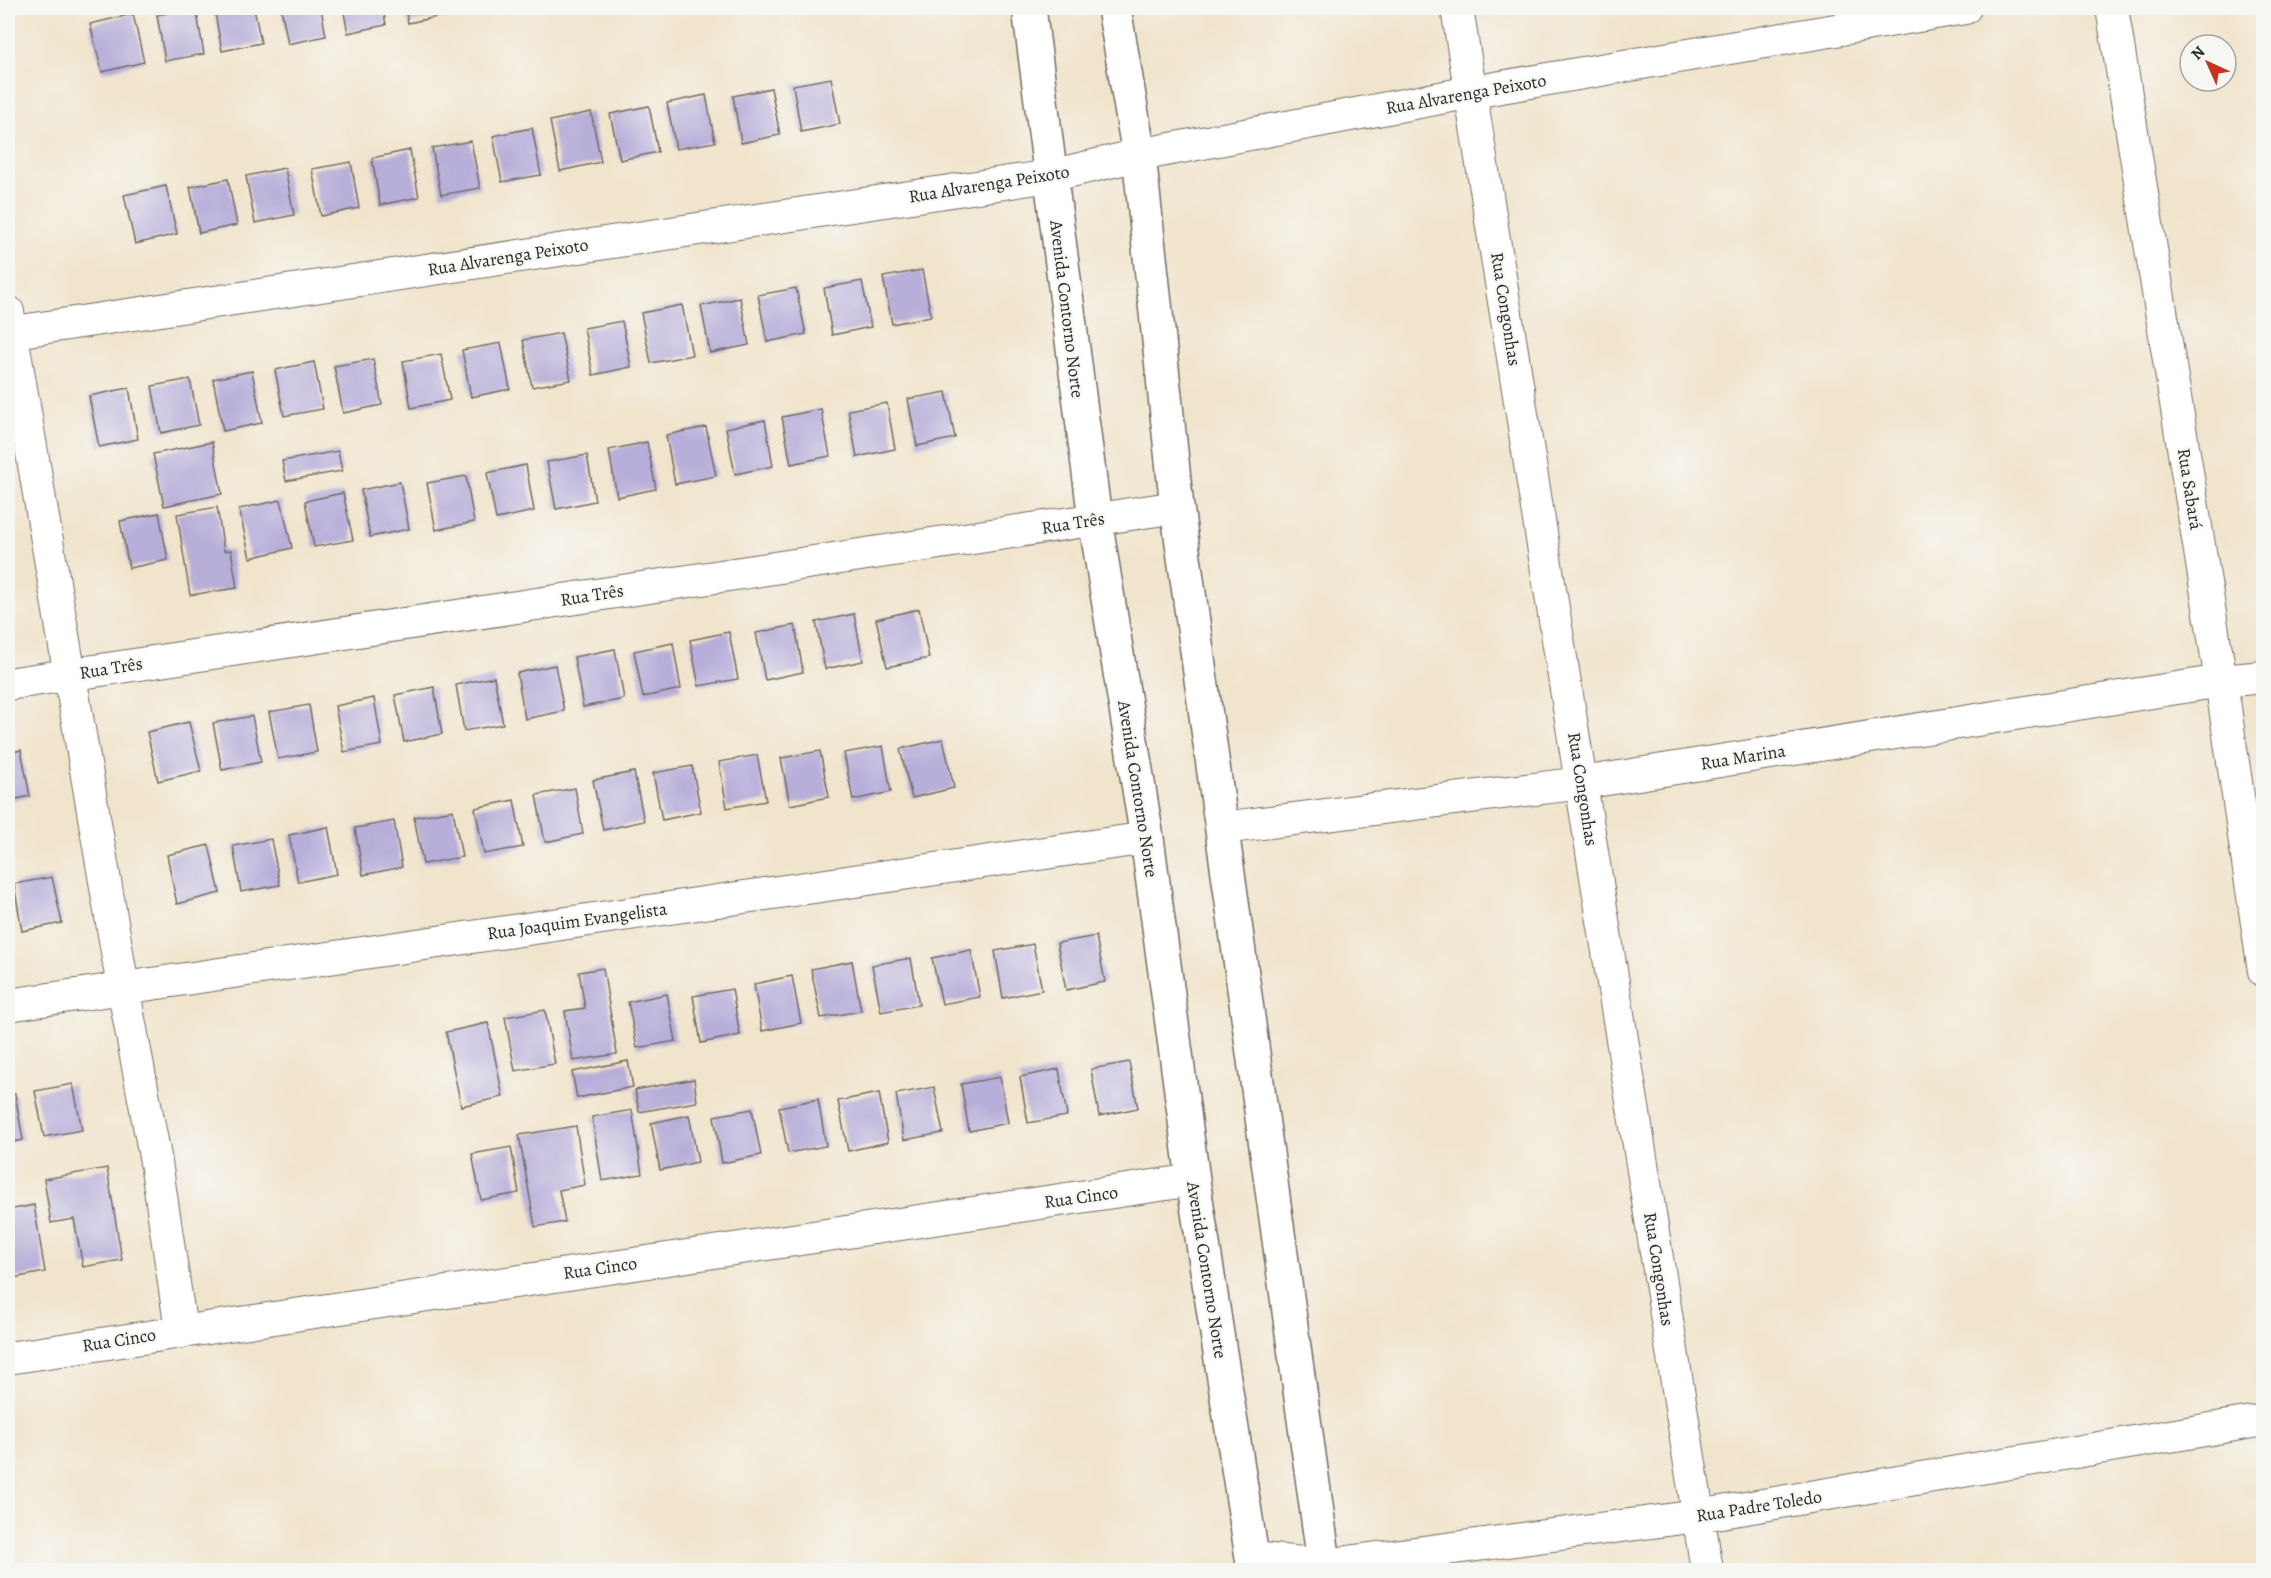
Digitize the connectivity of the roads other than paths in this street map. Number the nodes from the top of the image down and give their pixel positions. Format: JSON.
{"nodes":[{"id":1,"x":1029,"y":8,"type":"edge"},
{"id":2,"x":1114,"y":8,"type":"edge"},
{"id":3,"x":1457,"y":8,"type":"edge"},
{"id":4,"x":1965,"y":8,"type":"edge"},
{"id":5,"x":2112,"y":8,"type":"edge"},
{"id":6,"x":1472,"y":92,"type":"junction"},
{"id":7,"x":1139,"y":155,"type":"junction"},
{"id":8,"x":1050,"y":176,"type":"junction"},
{"id":9,"x":9,"y":326,"type":"edge"},
{"id":10,"x":1177,"y":507,"type":"junction"},
{"id":11,"x":1095,"y":519,"type":"junction"},
{"id":12,"x":70,"y":674,"type":"junction"},
{"id":13,"x":2264,"y":677,"type":"edge"},
{"id":14,"x":2221,"y":681,"type":"junction"},
{"id":15,"x":8,"y":684,"type":"edge"},
{"id":16,"x":1582,"y":783,"type":"junction"},
{"id":17,"x":1222,"y":828,"type":"junction"},
{"id":18,"x":1147,"y":838,"type":"junction"},
{"id":19,"x":2264,"y":971,"type":"edge"},
{"id":20,"x":123,"y":987,"type":"junction"},
{"id":21,"x":8,"y":1005,"type":"edge"},
{"id":22,"x":1193,"y":1180,"type":"junction"},
{"id":23,"x":181,"y":1330,"type":"junction"},
{"id":24,"x":8,"y":1358,"type":"edge"},
{"id":25,"x":2264,"y":1420,"type":"edge"},
{"id":26,"x":1698,"y":1516,"type":"junction"},
{"id":27,"x":1253,"y":1564,"type":"edge"},
{"id":28,"x":1325,"y":1568,"type":"edge"},
{"id":29,"x":1707,"y":1570,"type":"edge"}],
"edges":[{"from":1,"to":8,"type":"street","name":"Avenida Contorno Norte"},
{"from":2,"to":7,"type":"street"},
{"from":3,"to":6,"type":"street","name":"Rua Congonhas"},
{"from":4,"to":6,"type":"street","name":"Rua Alvarenga Peixoto"},
{"from":5,"to":14,"type":"street","name":"Rua Sabará"},
{"from":6,"to":7,"type":"street","name":"Rua Alvarenga Peixoto"},
{"from":6,"to":16,"type":"street","name":"Rua Congonhas"},
{"from":7,"to":8,"type":"street","name":"Rua Alvarenga Peixoto"},
{"from":7,"to":10,"type":"street"},
{"from":8,"to":9,"type":"street","name":"Rua Alvarenga Peixoto"},
{"from":8,"to":11,"type":"street","name":"Avenida Contorno Norte"},
{"from":9,"to":12,"type":"street"},
{"from":10,"to":11,"type":"street","name":"Rua Três"},
{"from":10,"to":17,"type":"street"},
{"from":11,"to":12,"type":"street","name":"Rua Três"},
{"from":11,"to":18,"type":"street","name":"Avenida Contorno Norte"},
{"from":12,"to":15,"type":"street","name":"Rua Três"},
{"from":12,"to":20,"type":"street"},
{"from":13,"to":14,"type":"street","name":"Rua Marina"},
{"from":14,"to":16,"type":"street","name":"Rua Marina"},
{"from":14,"to":19,"type":"street","name":"Rua Sabará"},
{"from":16,"to":17,"type":"street","name":"Rua Marina"},
{"from":16,"to":26,"type":"street","name":"Rua Congonhas"},
{"from":17,"to":28,"type":"street"},
{"from":18,"to":20,"type":"street","name":"Rua Joaquim Evangelista"},
{"from":18,"to":22,"type":"street","name":"Avenida Contorno Norte"},
{"from":20,"to":21,"type":"street","name":"Rua Joaquim Evangelista"},
{"from":20,"to":23,"type":"street"},
{"from":22,"to":23,"type":"street","name":"Rua Cinco"},
{"from":22,"to":27,"type":"street","name":"Avenida Contorno Norte"},
{"from":23,"to":24,"type":"street","name":"Rua Cinco"},
{"from":25,"to":26,"type":"street","name":"Rua Padre Toledo"},
{"from":26,"to":28,"type":"street","name":"Rua Padre Toledo"},
{"from":26,"to":29,"type":"street","name":"Rua Congonhas"},
{"from":27,"to":28,"type":"street","name":"Rua Padre Toledo"}]}
